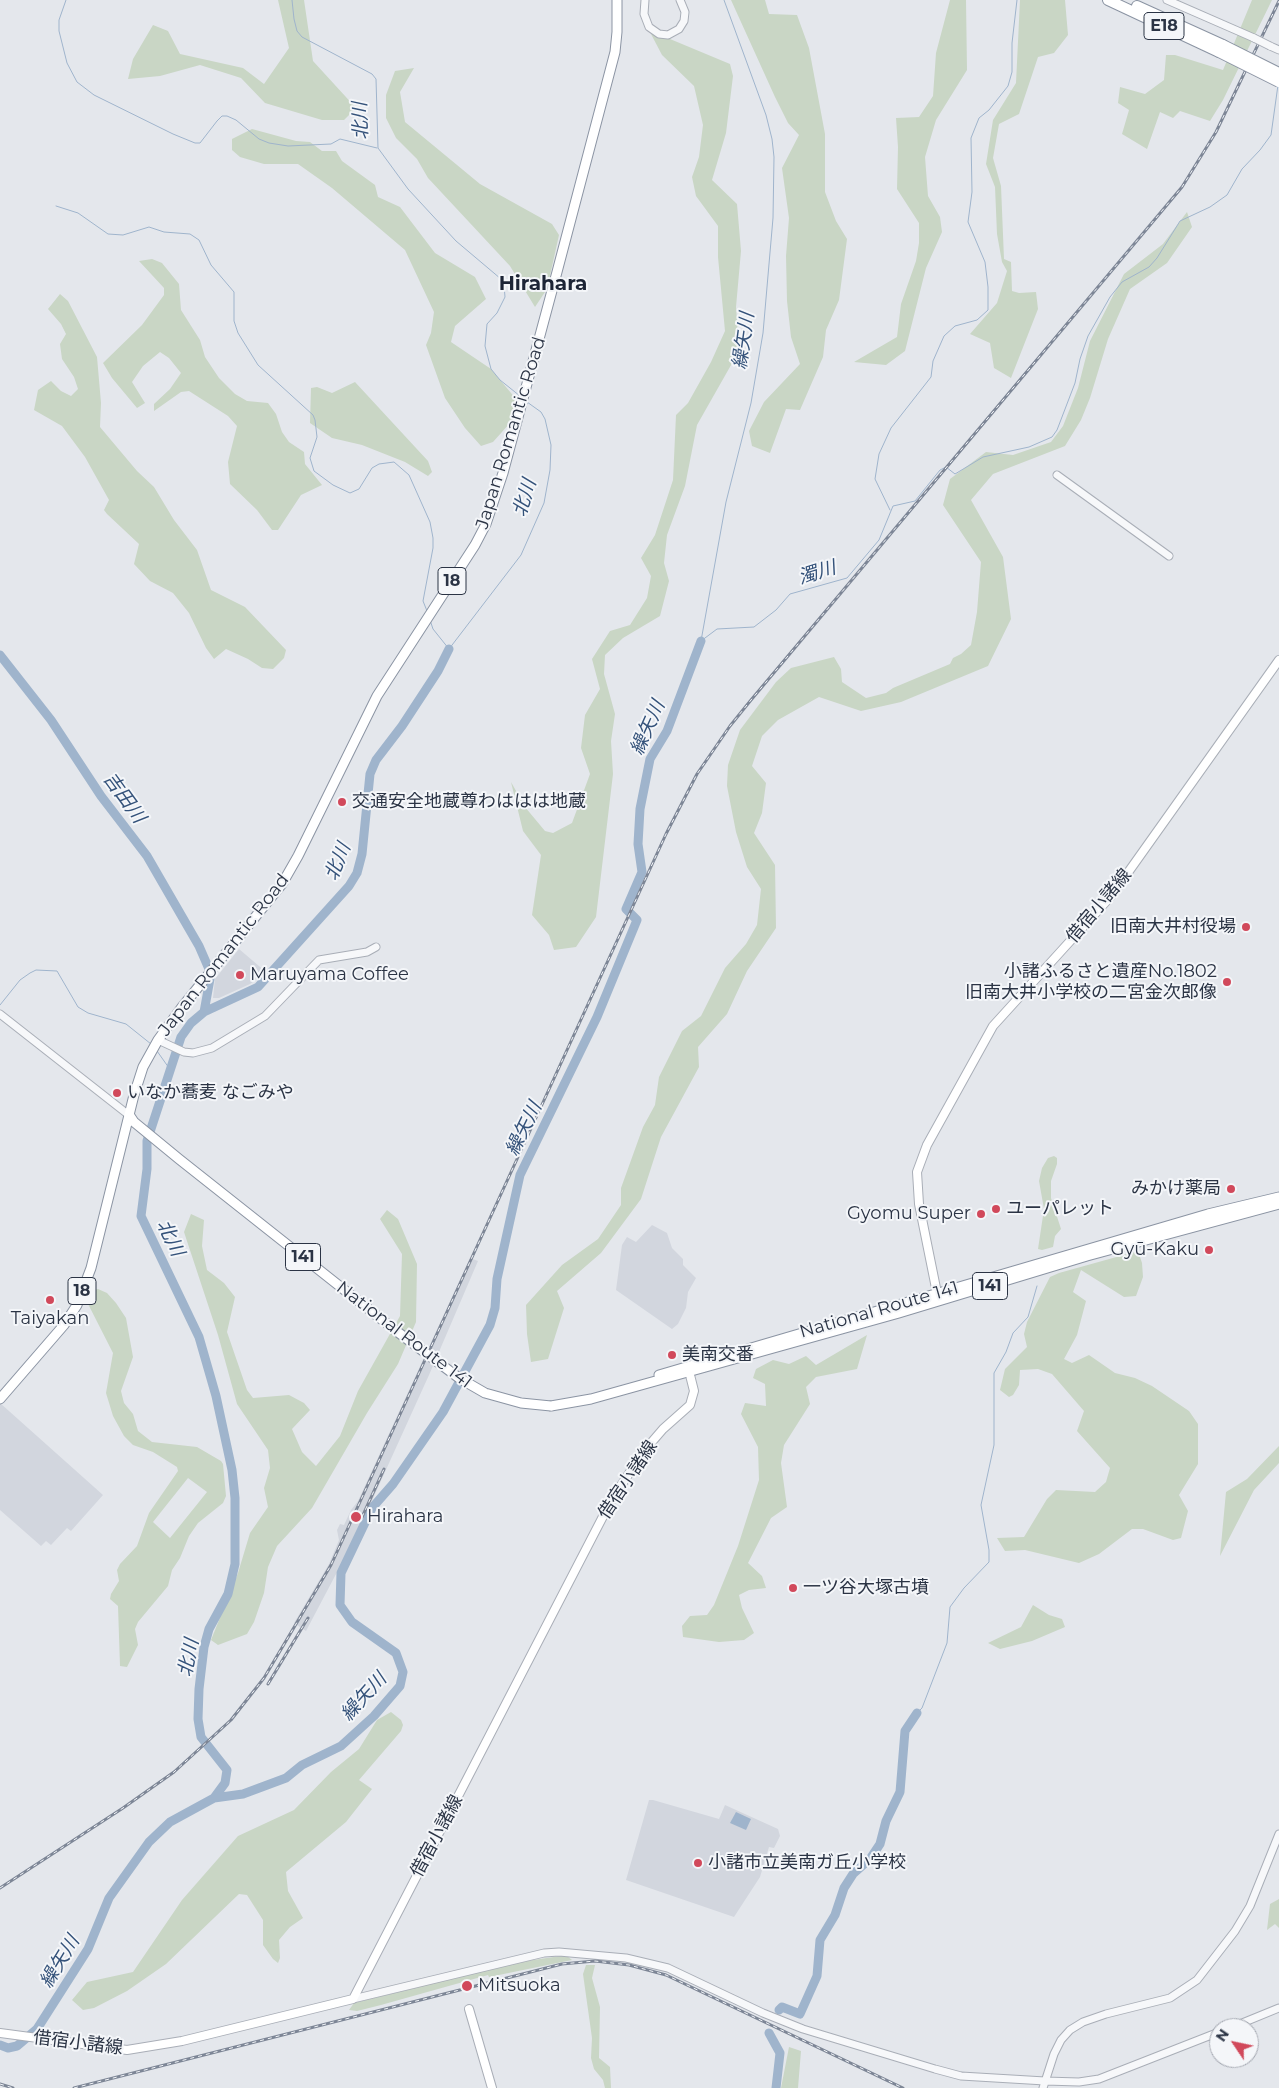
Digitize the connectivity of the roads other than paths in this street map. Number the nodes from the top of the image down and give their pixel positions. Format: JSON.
{"nodes":[{"id":1,"x":617,"y":0,"type":"edge"},
{"id":2,"x":645,"y":0,"type":"edge"},
{"id":3,"x":680,"y":0,"type":"edge"},
{"id":4,"x":1108,"y":0,"type":"edge"},
{"id":5,"x":1124,"y":0,"type":"edge"},
{"id":6,"x":1167,"y":0,"type":"edge"},
{"id":7,"x":1221,"y":49,"type":"junction"},
{"id":8,"x":1279,"y":50,"type":"edge"},
{"id":9,"x":1279,"y":74,"type":"edge"},
{"id":10,"x":1279,"y":82,"type":"edge"},
{"id":11,"x":1057,"y":475,"type":"dead end"},
{"id":12,"x":1169,"y":556,"type":"dead end"},
{"id":13,"x":1279,"y":660,"type":"edge"},
{"id":14,"x":376,"y":947,"type":"dead end"},
{"id":15,"x":0,"y":1014,"type":"edge"},
{"id":16,"x":158,"y":1040,"type":"junction"},
{"id":17,"x":130,"y":1116,"type":"junction"},
{"id":18,"x":1279,"y":1197,"type":"edge"},
{"id":19,"x":1279,"y":1204,"type":"edge"},
{"id":20,"x":938,"y":1297,"type":"junction"},
{"id":21,"x":689,"y":1369,"type":"junction"},
{"id":22,"x":0,"y":1399,"type":"edge"},
{"id":23,"x":1279,"y":1834,"type":"edge"},
{"id":24,"x":353,"y":1999,"type":"junction"},
{"id":25,"x":468,"y":2009,"type":"dead end"},
{"id":26,"x":1278,"y":2011,"type":"edge"},
{"id":27,"x":1258,"y":2018,"type":"edge"},
{"id":28,"x":0,"y":2033,"type":"edge"},
{"id":29,"x":1209,"y":2036,"type":"edge"},
{"id":30,"x":1044,"y":2085,"type":"edge"},
{"id":31,"x":492,"y":2088,"type":"edge"}],
"edges":[{"from":1,"to":16,"type":"highway","name":"Japan Romantic Road","number":"18"},
{"from":2,"to":3,"type":"street"},
{"from":4,"to":7,"type":"highway","number":"E18"},
{"from":5,"to":7,"type":"highway","number":"E18"},
{"from":6,"to":8,"type":"street","bridge":true},
{"from":7,"to":9,"type":"highway","number":"E18","bridge":true},
{"from":7,"to":10,"type":"highway","number":"E18","bridge":true},
{"from":11,"to":12,"type":"street"},
{"from":13,"to":20,"type":"main road","name":"借宿小諸線"},
{"from":14,"to":16,"type":"street"},
{"from":15,"to":17,"type":"street"},
{"from":16,"to":17,"type":"highway","name":"Japan Romantic Road","number":"18"},
{"from":17,"to":21,"type":"highway","name":"National Route 141","number":"141","bridge":true},
{"from":17,"to":22,"type":"highway","name":"Japan Romantic Road","number":"18"},
{"from":18,"to":20,"type":"highway","name":"National Route 141","number":"141"},
{"from":19,"to":20,"type":"highway","name":"National Route 141","number":"141"},
{"from":20,"to":21,"type":"highway","name":"National Route 141","number":"141"},
{"from":21,"to":24,"type":"main road","name":"借宿小諸線"},
{"from":23,"to":30,"type":"street"},
{"from":24,"to":28,"type":"main road","name":"借宿小諸線"},
{"from":24,"to":30,"type":"street"},
{"from":25,"to":31,"type":"main road"},
{"from":26,"to":27,"type":"street"},
{"from":29,"to":30,"type":"street"}]}
